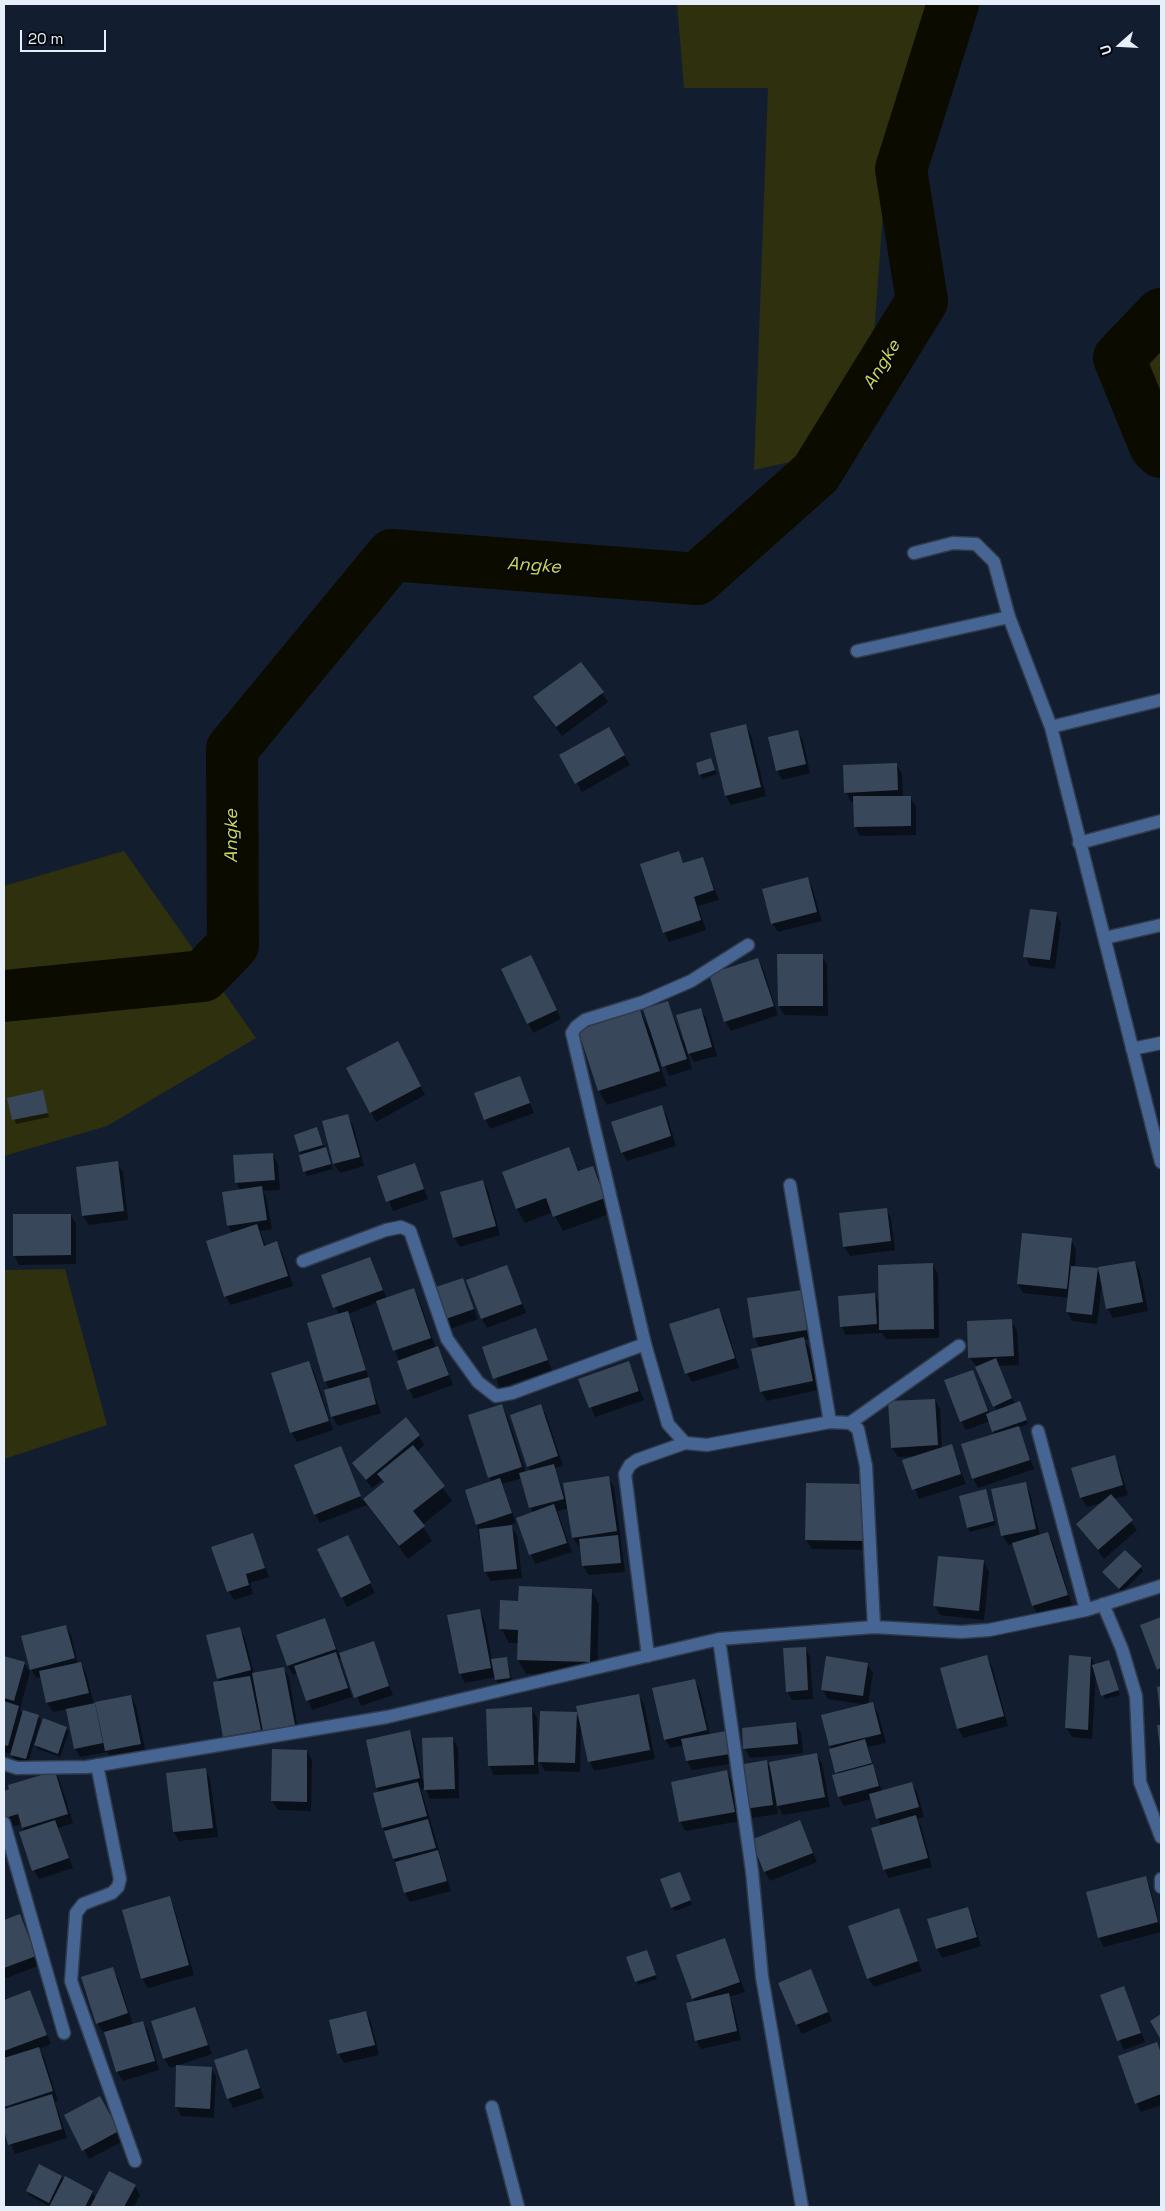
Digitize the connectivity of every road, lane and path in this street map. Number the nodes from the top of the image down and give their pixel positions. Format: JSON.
{"nodes":[{"id":1,"x":914,"y":553,"type":"dead end"},
{"id":2,"x":1009,"y":617,"type":"junction"},
{"id":3,"x":857,"y":651,"type":"dead end"},
{"id":4,"x":1161,"y":700,"type":"edge"},
{"id":5,"x":1051,"y":727,"type":"junction"},
{"id":6,"x":1161,"y":821,"type":"edge"},
{"id":7,"x":1078,"y":843,"type":"junction"},
{"id":8,"x":1161,"y":925,"type":"edge"},
{"id":9,"x":1105,"y":938,"type":"junction"},
{"id":10,"x":748,"y":945,"type":"dead end"},
{"id":11,"x":1161,"y":1043,"type":"edge"},
{"id":12,"x":1132,"y":1049,"type":"junction"},
{"id":13,"x":1161,"y":1159,"type":"edge"},
{"id":14,"x":790,"y":1185,"type":"dead end"},
{"id":15,"x":303,"y":1261,"type":"dead end"},
{"id":16,"x":645,"y":1344,"type":"junction"},
{"id":17,"x":959,"y":1346,"type":"dead end"},
{"id":18,"x":830,"y":1422,"type":"junction"},
{"id":19,"x":850,"y":1423,"type":"junction"},
{"id":20,"x":1038,"y":1431,"type":"dead end"},
{"id":21,"x":685,"y":1443,"type":"junction"},
{"id":22,"x":1161,"y":1586,"type":"edge"},
{"id":23,"x":1103,"y":1604,"type":"junction"},
{"id":24,"x":1086,"y":1610,"type":"junction"},
{"id":25,"x":874,"y":1628,"type":"junction"},
{"id":26,"x":719,"y":1639,"type":"junction"},
{"id":27,"x":648,"y":1656,"type":"junction"},
{"id":28,"x":4,"y":1764,"type":"edge"},
{"id":29,"x":97,"y":1765,"type":"junction"},
{"id":30,"x":4,"y":1823,"type":"edge"},
{"id":31,"x":1161,"y":1837,"type":"edge"},
{"id":32,"x":1161,"y":1879,"type":"edge"},
{"id":33,"x":1161,"y":1888,"type":"edge"},
{"id":34,"x":64,"y":2033,"type":"dead end"},
{"id":35,"x":492,"y":2107,"type":"dead end"},
{"id":36,"x":135,"y":2160,"type":"dead end"},
{"id":37,"x":516,"y":2207,"type":"edge"},
{"id":38,"x":802,"y":2207,"type":"edge"}],
"edges":[{"from":1,"to":2,"type":"street"},
{"from":2,"to":3,"type":"street"},
{"from":2,"to":5,"type":"street"},
{"from":4,"to":5,"type":"street"},
{"from":5,"to":7,"type":"street"},
{"from":6,"to":7,"type":"street"},
{"from":7,"to":9,"type":"street"},
{"from":8,"to":9,"type":"street"},
{"from":9,"to":12,"type":"street"},
{"from":10,"to":16,"type":"street"},
{"from":11,"to":12,"type":"street"},
{"from":12,"to":13,"type":"street"},
{"from":14,"to":18,"type":"street"},
{"from":15,"to":16,"type":"street"},
{"from":16,"to":21,"type":"street"},
{"from":17,"to":19,"type":"street"},
{"from":18,"to":19,"type":"street"},
{"from":18,"to":21,"type":"street"},
{"from":19,"to":25,"type":"street"},
{"from":20,"to":24,"type":"street"},
{"from":21,"to":27,"type":"street"},
{"from":22,"to":23,"type":"street"},
{"from":23,"to":24,"type":"street"},
{"from":23,"to":31,"type":"street"},
{"from":24,"to":25,"type":"street"},
{"from":25,"to":26,"type":"street"},
{"from":26,"to":27,"type":"street"},
{"from":26,"to":38,"type":"street"},
{"from":27,"to":29,"type":"street"},
{"from":28,"to":29,"type":"street"},
{"from":29,"to":36,"type":"street"},
{"from":30,"to":34,"type":"street"},
{"from":32,"to":33,"type":"street"},
{"from":35,"to":37,"type":"street"}]}
